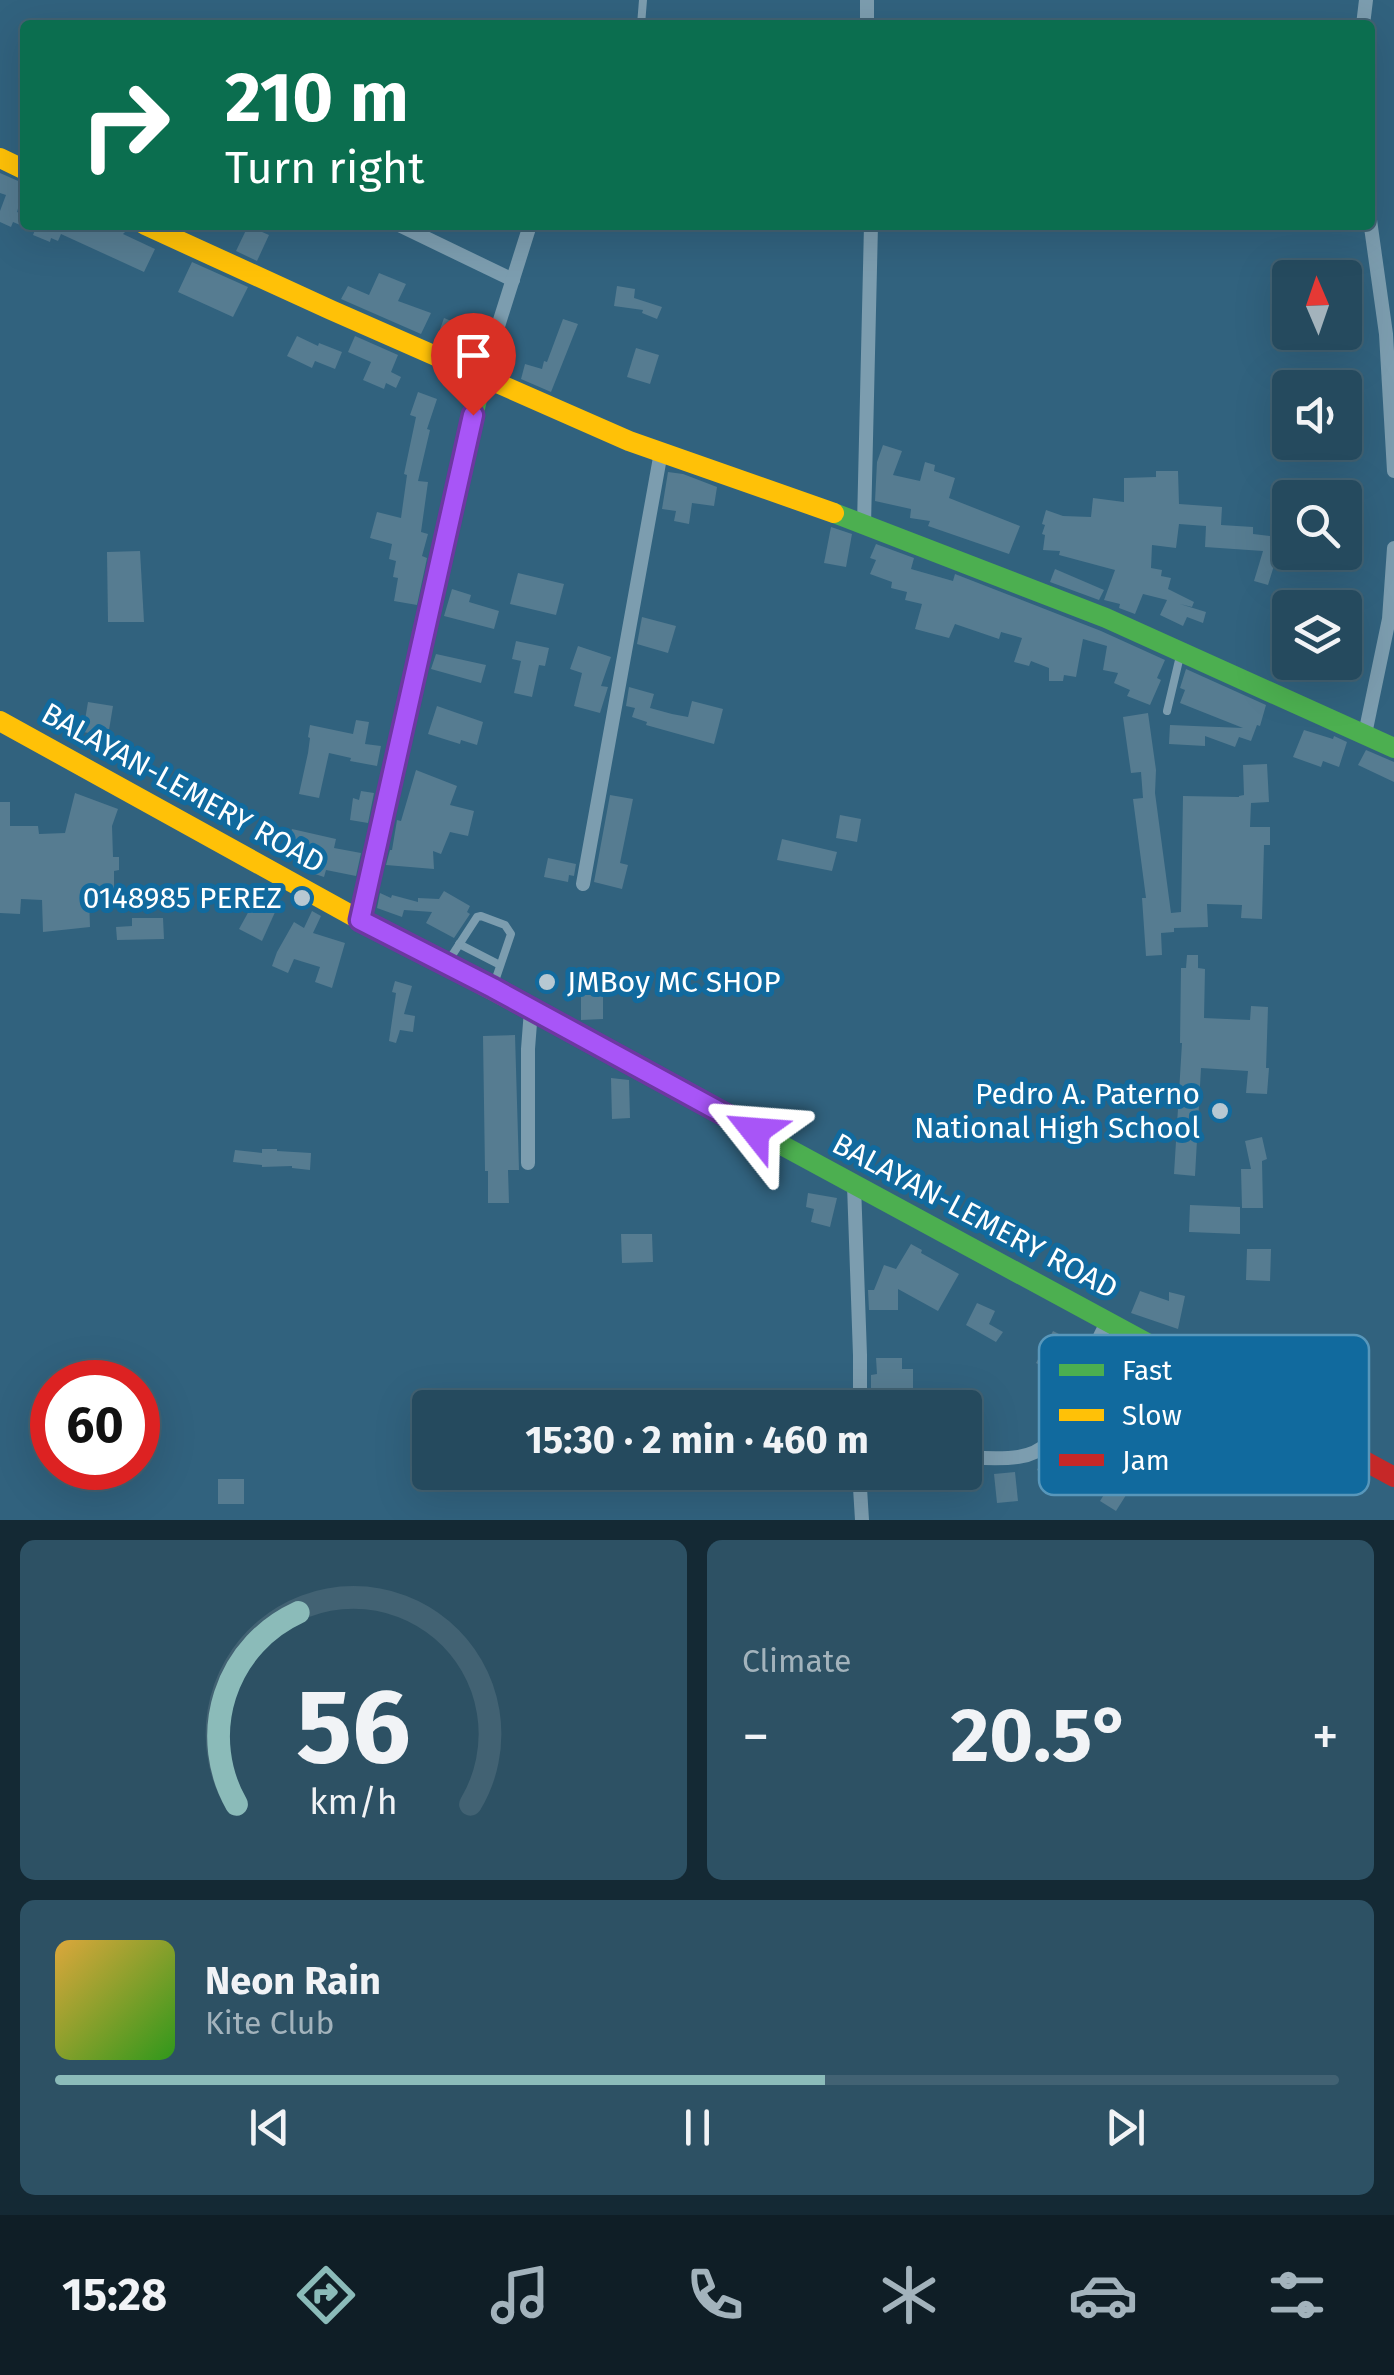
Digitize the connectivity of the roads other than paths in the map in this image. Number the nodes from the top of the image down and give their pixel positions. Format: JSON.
{"nodes":[{"id":1,"x":156,"y":230,"type":"edge"},
{"id":2,"x":409,"y":230,"type":"edge"},
{"id":3,"x":528,"y":230,"type":"edge"},
{"id":4,"x":870,"y":230,"type":"edge"},
{"id":5,"x":1372,"y":230,"type":"edge"},
{"id":6,"x":513,"y":280,"type":"junction"},
{"id":7,"x":1388,"y":305,"type":"edge"},
{"id":8,"x":482,"y":377,"type":"junction"},
{"id":9,"x":661,"y":452,"type":"junction"},
{"id":10,"x":1394,"y":471,"type":"edge"},
{"id":11,"x":864,"y":525,"type":"junction"},
{"id":12,"x":1394,"y":548,"type":"edge"},
{"id":13,"x":1181,"y":652,"type":"junction"},
{"id":14,"x":1167,"y":711,"type":"dead end"},
{"id":15,"x":0,"y":721,"type":"edge"},
{"id":16,"x":1365,"y":734,"type":"junction"},
{"id":17,"x":1394,"y":748,"type":"edge"},
{"id":18,"x":583,"y":884,"type":"dead end"},
{"id":19,"x":360,"y":920,"type":"junction"},
{"id":20,"x":458,"y":944,"type":"junction"},
{"id":21,"x":446,"y":964,"type":"junction"},
{"id":22,"x":500,"y":965,"type":"junction"},
{"id":23,"x":493,"y":988,"type":"junction"},
{"id":24,"x":532,"y":1010,"type":"junction"},
{"id":25,"x":528,"y":1163,"type":"dead end"},
{"id":26,"x":854,"y":1185,"type":"junction"},
{"id":27,"x":1107,"y":1322,"type":"junction"},
{"id":28,"x":1101,"y":1335,"type":"edge"},
{"id":29,"x":1131,"y":1335,"type":"edge"},
{"id":30,"x":860,"y":1390,"type":"edge"},
{"id":31,"x":1039,"y":1452,"type":"edge"},
{"id":32,"x":982,"y":1458,"type":"edge"},
{"id":33,"x":1369,"y":1463,"type":"edge"},
{"id":34,"x":1394,"y":1477,"type":"edge"},
{"id":35,"x":860,"y":1490,"type":"edge"},
{"id":36,"x":862,"y":1520,"type":"edge"}],
"edges":[{"from":1,"to":8,"type":"street"},
{"from":2,"to":6,"type":"street"},
{"from":3,"to":6,"type":"street"},
{"from":4,"to":11,"type":"street"},
{"from":5,"to":7,"type":"street"},
{"from":6,"to":8,"type":"street"},
{"from":7,"to":10,"type":"street"},
{"from":8,"to":9,"type":"street"},
{"from":8,"to":19,"type":"street"},
{"from":9,"to":11,"type":"street"},
{"from":9,"to":18,"type":"street"},
{"from":11,"to":13,"type":"street"},
{"from":12,"to":16,"type":"street"},
{"from":13,"to":14,"type":"lane"},
{"from":13,"to":16,"type":"street"},
{"from":15,"to":19,"type":"street","name":"BALAYAN-LEMERY ROAD"},
{"from":16,"to":17,"type":"street"},
{"from":19,"to":21,"type":"street","name":"BALAYAN-LEMERY ROAD"},
{"from":20,"to":21,"type":"lane"},
{"from":20,"to":22,"type":"lane"},
{"from":20,"to":22,"type":"lane"},
{"from":21,"to":23,"type":"street","name":"BALAYAN-LEMERY ROAD"},
{"from":22,"to":23,"type":"lane"},
{"from":23,"to":24,"type":"street","name":"BALAYAN-LEMERY ROAD"},
{"from":24,"to":25,"type":"street"},
{"from":24,"to":26,"type":"street","name":"BALAYAN-LEMERY ROAD"},
{"from":26,"to":27,"type":"street","name":"BALAYAN-LEMERY ROAD"},
{"from":26,"to":30,"type":"street"},
{"from":27,"to":28,"type":"street"},
{"from":27,"to":29,"type":"street","name":"BALAYAN-LEMERY ROAD"},
{"from":31,"to":32,"type":"street"},
{"from":33,"to":34,"type":"street","name":"BALAYAN-LEMERY ROAD"},
{"from":35,"to":36,"type":"street"}]}
